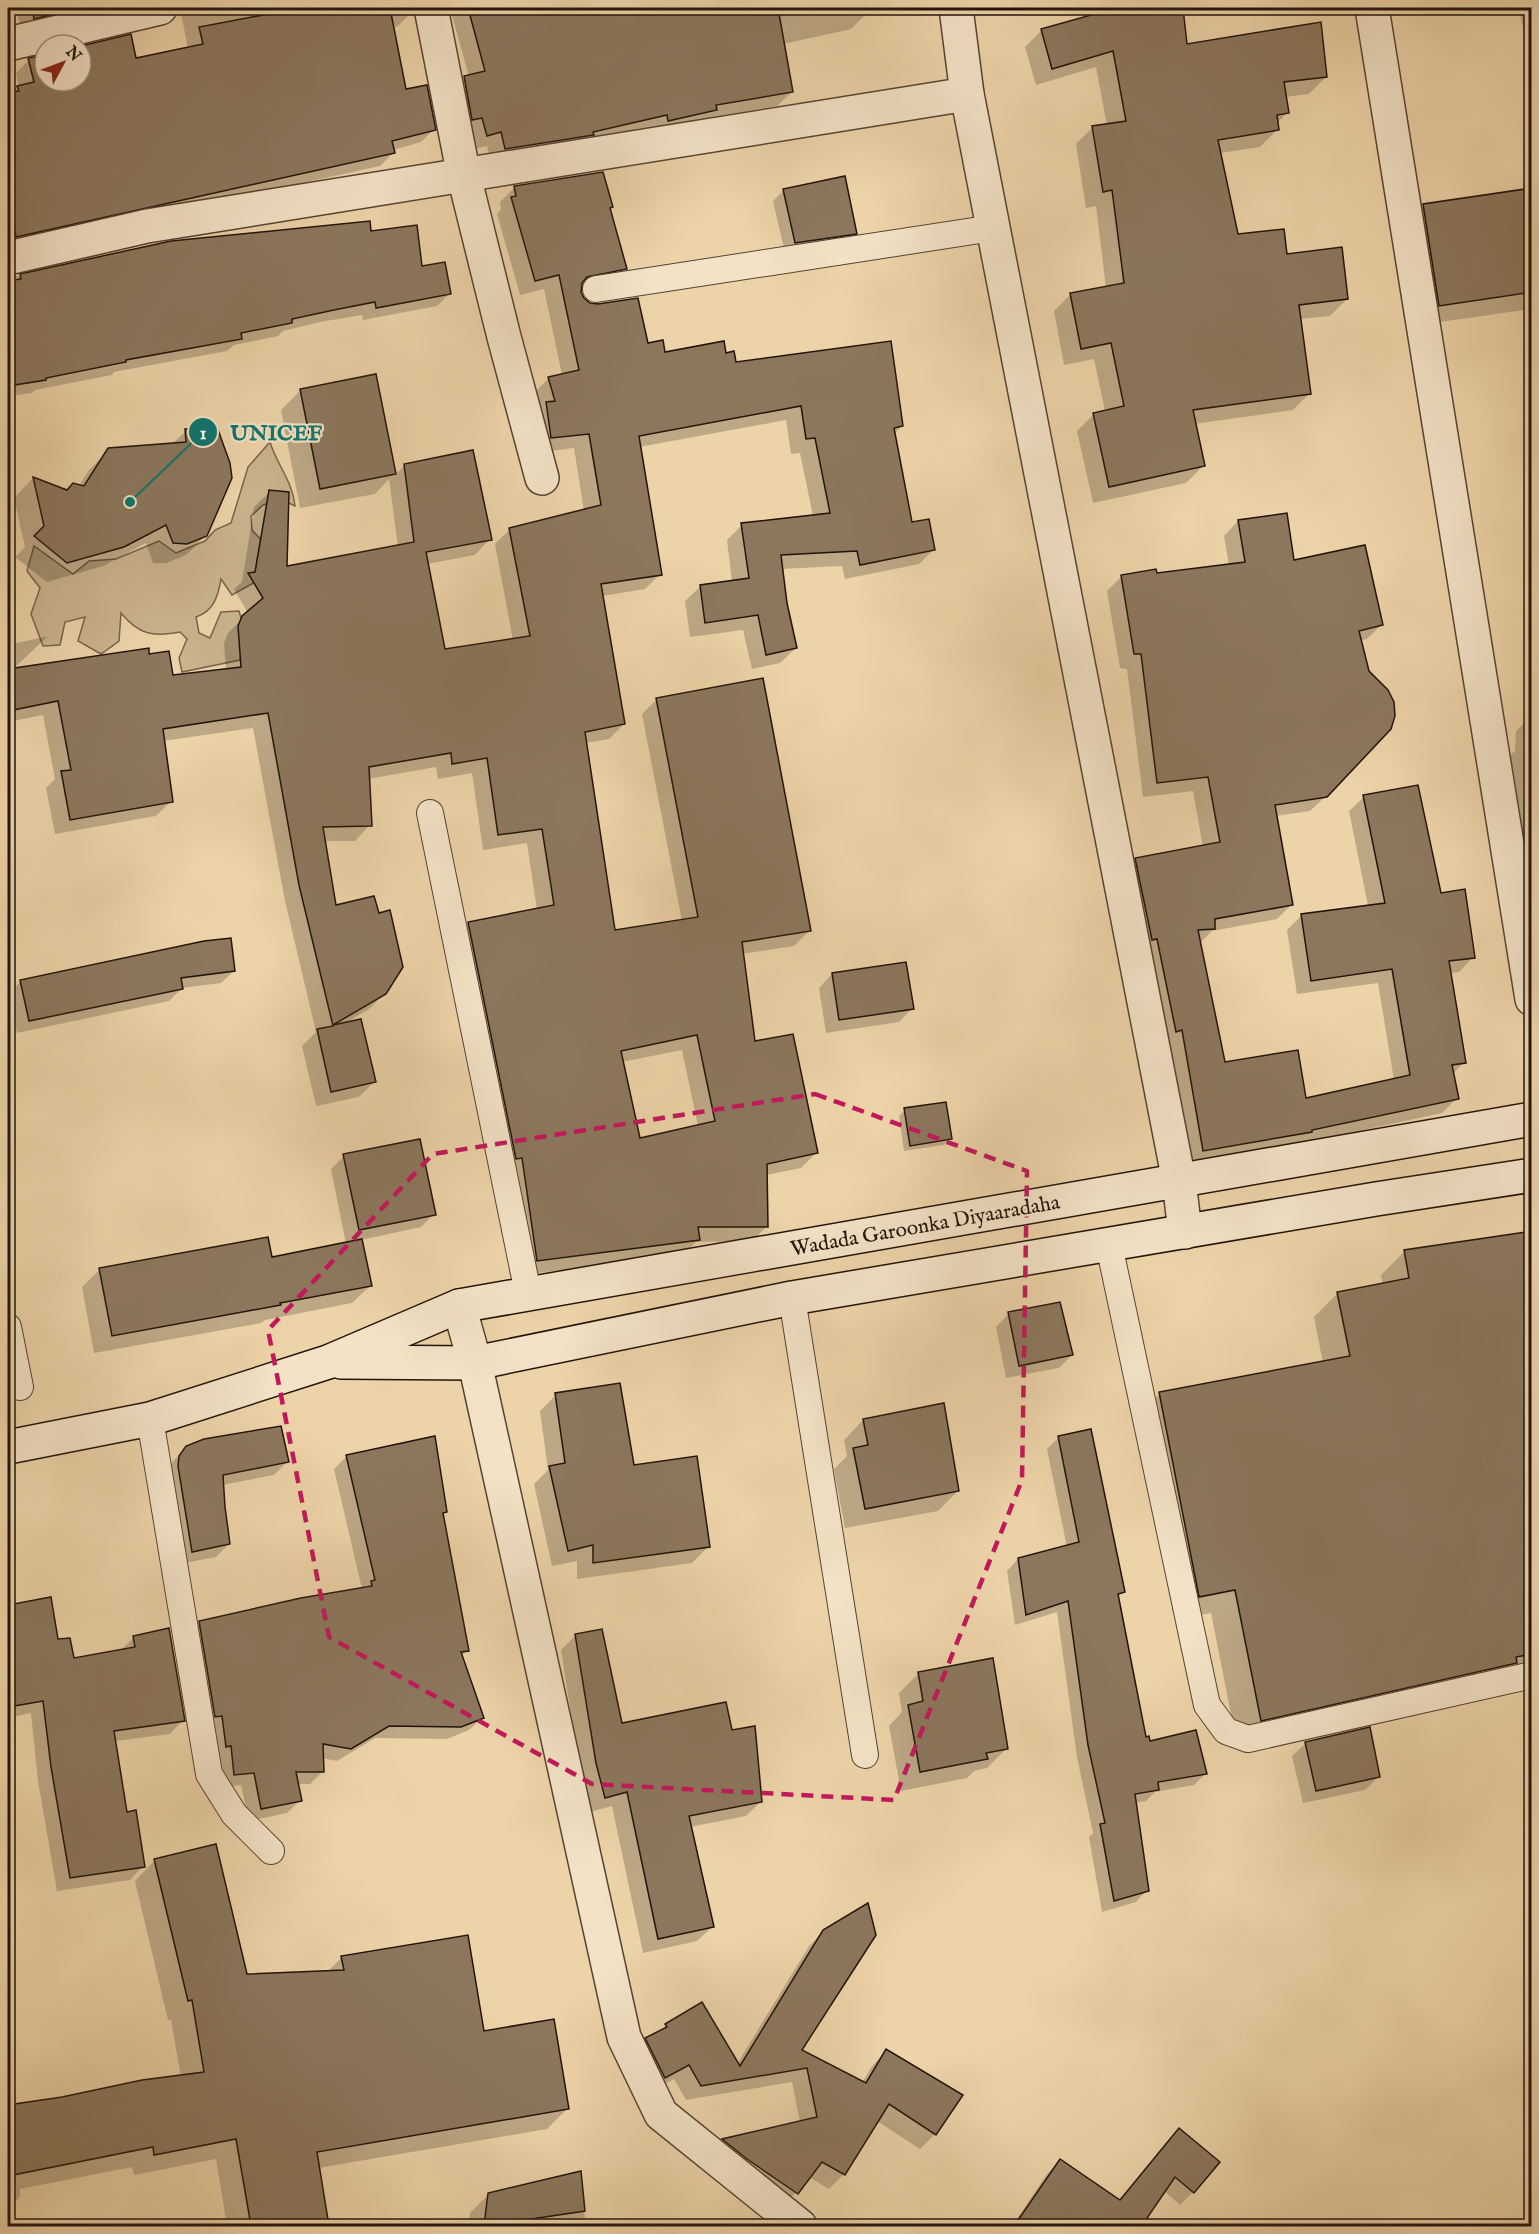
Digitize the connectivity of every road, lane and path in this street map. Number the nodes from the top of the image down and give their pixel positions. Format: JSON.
{"nodes":[{"id":1,"x":160,"y":8,"type":"edge"},
{"id":2,"x":431,"y":8,"type":"edge"},
{"id":3,"x":956,"y":8,"type":"edge"},
{"id":4,"x":1372,"y":8,"type":"edge"},
{"id":5,"x":8,"y":44,"type":"edge"},
{"id":6,"x":967,"y":94,"type":"junction"},
{"id":7,"x":464,"y":176,"type":"junction"},
{"id":8,"x":993,"y":228,"type":"junction"},
{"id":9,"x":8,"y":258,"type":"edge"},
{"id":10,"x":596,"y":289,"type":"dead end"},
{"id":11,"x":542,"y":478,"type":"dead end"},
{"id":12,"x":430,"y":813,"type":"dead end"},
{"id":13,"x":1532,"y":999,"type":"edge"},
{"id":14,"x":1532,"y":1119,"type":"edge"},
{"id":15,"x":1532,"y":1175,"type":"edge"},
{"id":16,"x":1179,"y":1180,"type":"junction"},
{"id":17,"x":1185,"y":1232,"type":"junction"},
{"id":18,"x":1109,"y":1245,"type":"junction"},
{"id":19,"x":528,"y":1293,"type":"junction"},
{"id":20,"x":792,"y":1298,"type":"junction"},
{"id":21,"x":459,"y":1306,"type":"junction"},
{"id":22,"x":8,"y":1327,"type":"edge"},
{"id":23,"x":327,"y":1362,"type":"junction"},
{"id":24,"x":475,"y":1363,"type":"junction"},
{"id":25,"x":20,"y":1387,"type":"dead end"},
{"id":26,"x":150,"y":1419,"type":"junction"},
{"id":27,"x":8,"y":1446,"type":"edge"},
{"id":28,"x":1532,"y":1675,"type":"edge"},
{"id":29,"x":865,"y":1755,"type":"dead end"},
{"id":30,"x":271,"y":1851,"type":"dead end"},
{"id":31,"x":800,"y":2226,"type":"edge"}],
"edges":[{"from":1,"to":5,"type":"street"},
{"from":2,"to":7,"type":"street"},
{"from":3,"to":6,"type":"street"},
{"from":4,"to":13,"type":"street"},
{"from":6,"to":7,"type":"street"},
{"from":6,"to":8,"type":"street"},
{"from":7,"to":9,"type":"street"},
{"from":7,"to":11,"type":"street"},
{"from":8,"to":10,"type":"lane"},
{"from":8,"to":16,"type":"street"},
{"from":12,"to":19,"type":"lane"},
{"from":14,"to":16,"type":"street","name":"Wadada Garoonka Diyaaradaha"},
{"from":15,"to":17,"type":"street","name":"Wadada Garoonka Diyaaradaha"},
{"from":16,"to":17,"type":"street"},
{"from":16,"to":19,"type":"street","name":"Wadada Garoonka Diyaaradaha"},
{"from":17,"to":18,"type":"street","name":"Wadada Garoonka Diyaaradaha"},
{"from":18,"to":20,"type":"street","name":"Wadada Garoonka Diyaaradaha"},
{"from":18,"to":28,"type":"lane"},
{"from":19,"to":21,"type":"street","name":"Wadada Garoonka Diyaaradaha"},
{"from":20,"to":24,"type":"street","name":"Wadada Garoonka Diyaaradaha"},
{"from":20,"to":29,"type":"lane"},
{"from":21,"to":23,"type":"street","name":"Wadada Garoonka Diyaaradaha"},
{"from":21,"to":24,"type":"street"},
{"from":22,"to":25,"type":"lane"},
{"from":23,"to":24,"type":"street","name":"Wadada Garoonka Diyaaradaha"},
{"from":23,"to":26,"type":"street","name":"Wadada Garoonka Diyaaradaha"},
{"from":24,"to":31,"type":"street"},
{"from":26,"to":27,"type":"street","name":"Wadada Garoonka Diyaaradaha"},
{"from":26,"to":30,"type":"lane"}]}
